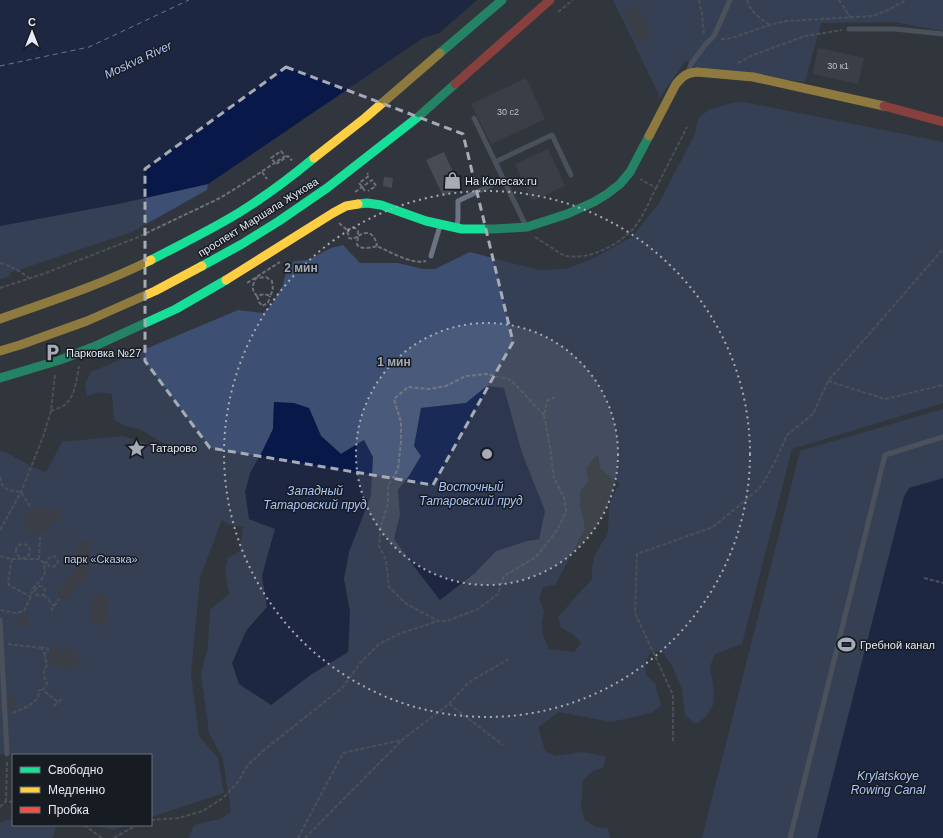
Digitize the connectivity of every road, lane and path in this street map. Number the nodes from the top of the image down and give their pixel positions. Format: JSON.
{"nodes":[{"id":1,"x":502,"y":0,"type":"edge"},
{"id":2,"x":550,"y":0,"type":"edge"},
{"id":3,"x":699,"y":0,"type":"edge"},
{"id":4,"x":730,"y":0,"type":"edge"},
{"id":5,"x":747,"y":0,"type":"edge"},
{"id":6,"x":839,"y":0,"type":"edge"},
{"id":7,"x":905,"y":0,"type":"edge"},
{"id":8,"x":850,"y":17,"type":"junction"},
{"id":9,"x":770,"y":24,"type":"junction"},
{"id":10,"x":849,"y":29,"type":"joint"},
{"id":11,"x":943,"y":34,"type":"edge"},
{"id":12,"x":714,"y":36,"type":"junction"},
{"id":13,"x":705,"y":45,"type":"junction"},
{"id":14,"x":738,"y":63,"type":"dead end"},
{"id":15,"x":688,"y":73,"type":"junction"},
{"id":16,"x":474,"y":118,"type":"dead end"},
{"id":17,"x":943,"y":122,"type":"edge"},
{"id":18,"x":687,"y":127,"type":"dead end"},
{"id":19,"x":288,"y":156,"type":"dead end"},
{"id":20,"x":495,"y":162,"type":"junction"},
{"id":21,"x":571,"y":174,"type":"dead end"},
{"id":22,"x":369,"y":176,"type":"dead end"},
{"id":23,"x":504,"y":179,"type":"junction"},
{"id":24,"x":636,"y":183,"type":"dead end"},
{"id":25,"x":656,"y":188,"type":"junction"},
{"id":26,"x":356,"y":191,"type":"dead end"},
{"id":27,"x":345,"y":221,"type":"dead end"},
{"id":28,"x":441,"y":225,"type":"junction"},
{"id":29,"x":527,"y":227,"type":"junction"},
{"id":30,"x":456,"y":228,"type":"junction"},
{"id":31,"x":347,"y":230,"type":"junction"},
{"id":32,"x":539,"y":233,"type":"dead end"},
{"id":33,"x":358,"y":236,"type":"junction"},
{"id":34,"x":377,"y":246,"type":"junction"},
{"id":35,"x":943,"y":249,"type":"edge"},
{"id":36,"x":431,"y":256,"type":"joint"},
{"id":37,"x":282,"y":261,"type":"dead end"},
{"id":38,"x":0,"y":263,"type":"edge"},
{"id":39,"x":29,"y":278,"type":"junction"},
{"id":40,"x":256,"y":278,"type":"junction"},
{"id":41,"x":243,"y":285,"type":"dead end"},
{"id":42,"x":0,"y":288,"type":"edge"},
{"id":43,"x":257,"y":296,"type":"junction"},
{"id":44,"x":270,"y":296,"type":"junction"},
{"id":45,"x":0,"y":319,"type":"edge"},
{"id":46,"x":0,"y":351,"type":"edge"},
{"id":47,"x":74,"y":365,"type":"dead end"},
{"id":48,"x":56,"y":372,"type":"dead end"},
{"id":49,"x":0,"y":378,"type":"edge"},
{"id":50,"x":828,"y":381,"type":"junction"},
{"id":51,"x":943,"y":385,"type":"edge"},
{"id":52,"x":555,"y":397,"type":"dead end"},
{"id":53,"x":51,"y":411,"type":"junction"},
{"id":54,"x":544,"y":415,"type":"junction"},
{"id":55,"x":943,"y":437,"type":"edge"},
{"id":56,"x":0,"y":477,"type":"edge"},
{"id":57,"x":21,"y":492,"type":"junction"},
{"id":58,"x":31,"y":508,"type":"dead end"},
{"id":59,"x":0,"y":528,"type":"edge"},
{"id":60,"x":40,"y":537,"type":"dead end"},
{"id":61,"x":0,"y":556,"type":"edge"},
{"id":62,"x":12,"y":559,"type":"junction"},
{"id":63,"x":24,"y":559,"type":"junction"},
{"id":64,"x":38,"y":559,"type":"junction"},
{"id":65,"x":46,"y":563,"type":"junction"},
{"id":66,"x":924,"y":578,"type":"dead end"},
{"id":67,"x":943,"y":583,"type":"edge"},
{"id":68,"x":36,"y":586,"type":"junction"},
{"id":69,"x":44,"y":595,"type":"junction"},
{"id":70,"x":31,"y":597,"type":"junction"},
{"id":71,"x":59,"y":599,"type":"dead end"},
{"id":72,"x":54,"y":606,"type":"junction"},
{"id":73,"x":0,"y":610,"type":"edge"},
{"id":74,"x":50,"y":611,"type":"dead end"},
{"id":75,"x":0,"y":620,"type":"edge"},
{"id":76,"x":438,"y":621,"type":"junction"},
{"id":77,"x":1,"y":643,"type":"junction"},
{"id":78,"x":42,"y":648,"type":"junction"},
{"id":79,"x":44,"y":653,"type":"junction"},
{"id":80,"x":509,"y":659,"type":"dead end"},
{"id":81,"x":43,"y":690,"type":"junction"},
{"id":82,"x":63,"y":698,"type":"dead end"},
{"id":83,"x":58,"y":702,"type":"junction"},
{"id":84,"x":449,"y":704,"type":"junction"},
{"id":85,"x":54,"y":706,"type":"dead end"},
{"id":86,"x":5,"y":717,"type":"junction"},
{"id":87,"x":402,"y":740,"type":"junction"},
{"id":88,"x":673,"y":741,"type":"dead end"},
{"id":89,"x":503,"y":745,"type":"dead end"},
{"id":90,"x":7,"y":754,"type":"joint"},
{"id":91,"x":6,"y":801,"type":"junction"},
{"id":92,"x":12,"y":802,"type":"edge"},
{"id":93,"x":0,"y":807,"type":"edge"},
{"id":94,"x":152,"y":820,"type":"edge"},
{"id":95,"x":85,"y":826,"type":"edge"},
{"id":96,"x":136,"y":826,"type":"edge"},
{"id":97,"x":102,"y":838,"type":"edge"},
{"id":98,"x":114,"y":838,"type":"edge"},
{"id":99,"x":298,"y":838,"type":"edge"},
{"id":100,"x":305,"y":838,"type":"edge"},
{"id":101,"x":790,"y":838,"type":"edge"}],
"edges":[{"from":1,"to":45,"type":"main road","name":"проспект Маршала Жукова"},
{"from":2,"to":46,"type":"main road","name":"проспект Маршала Жукова"},
{"from":3,"to":13,"type":"path"},
{"from":4,"to":12,"type":"lane"},
{"from":5,"to":9,"type":"path"},
{"from":6,"to":8,"type":"path"},
{"from":7,"to":8,"type":"path"},
{"from":8,"to":9,"type":"path"},
{"from":9,"to":12,"type":"path"},
{"from":10,"to":11,"type":"lane"},
{"from":10,"to":14,"type":"path"},
{"from":12,"to":13,"type":"lane"},
{"from":13,"to":15,"type":"lane"},
{"from":15,"to":17,"type":"main road"},
{"from":15,"to":29,"type":"main road"},
{"from":16,"to":20,"type":"lane"},
{"from":18,"to":25,"type":"path"},
{"from":19,"to":39,"type":"path"},
{"from":20,"to":21,"type":"lane"},
{"from":20,"to":23,"type":"lane"},
{"from":22,"to":26,"type":"path"},
{"from":23,"to":29,"type":"lane"},
{"from":23,"to":30,"type":"lane"},
{"from":24,"to":25,"type":"path"},
{"from":25,"to":32,"type":"path"},
{"from":27,"to":31,"type":"path"},
{"from":28,"to":30,"type":"main road"},
{"from":28,"to":36,"type":"lane"},
{"from":28,"to":49,"type":"main road"},
{"from":29,"to":30,"type":"main road"},
{"from":31,"to":33,"type":"path"},
{"from":31,"to":33,"type":"path"},
{"from":33,"to":34,"type":"path"},
{"from":33,"to":34,"type":"path"},
{"from":34,"to":36,"type":"path"},
{"from":35,"to":50,"type":"path"},
{"from":37,"to":40,"type":"path"},
{"from":38,"to":39,"type":"path"},
{"from":39,"to":42,"type":"path"},
{"from":40,"to":41,"type":"path"},
{"from":40,"to":43,"type":"path"},
{"from":40,"to":44,"type":"path"},
{"from":43,"to":44,"type":"path"},
{"from":43,"to":44,"type":"path"},
{"from":47,"to":53,"type":"path"},
{"from":48,"to":53,"type":"path"},
{"from":50,"to":51,"type":"path"},
{"from":50,"to":88,"type":"path"},
{"from":52,"to":54,"type":"path"},
{"from":53,"to":57,"type":"path"},
{"from":54,"to":76,"type":"path"},
{"from":54,"to":76,"type":"path"},
{"from":55,"to":101,"type":"lane"},
{"from":56,"to":57,"type":"path"},
{"from":57,"to":58,"type":"path"},
{"from":57,"to":59,"type":"path"},
{"from":60,"to":64,"type":"path"},
{"from":61,"to":62,"type":"path"},
{"from":62,"to":63,"type":"path"},
{"from":62,"to":70,"type":"path"},
{"from":63,"to":63,"type":"path"},
{"from":63,"to":64,"type":"path"},
{"from":64,"to":65,"type":"path"},
{"from":65,"to":65,"type":"path"},
{"from":65,"to":68,"type":"path"},
{"from":66,"to":67,"type":"path"},
{"from":68,"to":69,"type":"path"},
{"from":68,"to":69,"type":"path"},
{"from":68,"to":70,"type":"path"},
{"from":69,"to":72,"type":"path"},
{"from":70,"to":73,"type":"path"},
{"from":71,"to":72,"type":"path"},
{"from":72,"to":74,"type":"path"},
{"from":75,"to":77,"type":"lane"},
{"from":76,"to":94,"type":"path"},
{"from":77,"to":78,"type":"path"},
{"from":77,"to":86,"type":"lane"},
{"from":78,"to":79,"type":"path"},
{"from":78,"to":79,"type":"path"},
{"from":79,"to":81,"type":"path"},
{"from":80,"to":84,"type":"path"},
{"from":81,"to":83,"type":"path"},
{"from":81,"to":86,"type":"path"},
{"from":82,"to":83,"type":"path"},
{"from":83,"to":85,"type":"path"},
{"from":84,"to":87,"type":"path"},
{"from":84,"to":89,"type":"path"},
{"from":86,"to":90,"type":"lane"},
{"from":87,"to":99,"type":"path"},
{"from":87,"to":100,"type":"path"},
{"from":90,"to":91,"type":"path"},
{"from":91,"to":92,"type":"path"},
{"from":91,"to":93,"type":"path"},
{"from":95,"to":97,"type":"path"},
{"from":96,"to":98,"type":"path"}]}
